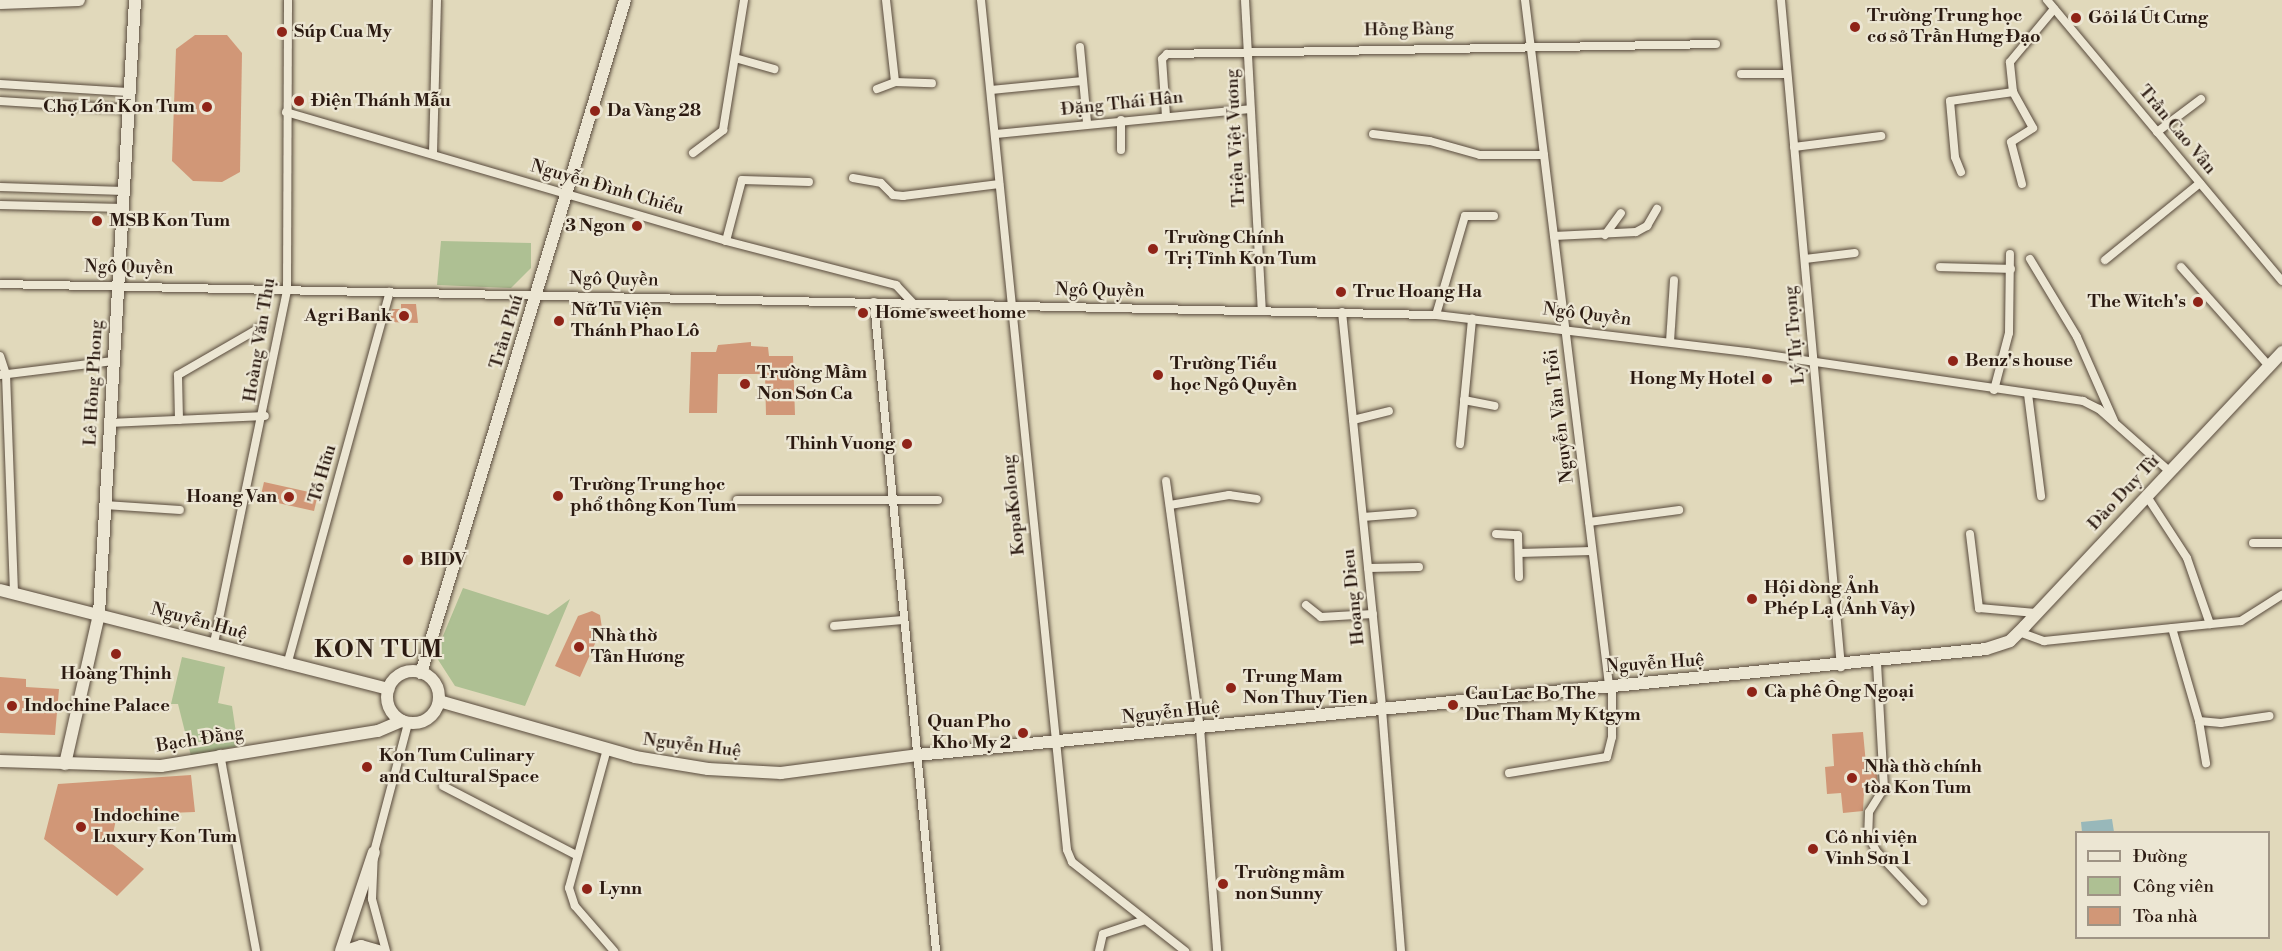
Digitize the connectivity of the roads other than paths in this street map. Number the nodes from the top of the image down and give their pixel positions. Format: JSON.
{"nodes":[{"id":1,"x":79,"y":0,"type":"edge"},
{"id":2,"x":135,"y":0,"type":"edge"},
{"id":3,"x":288,"y":0,"type":"edge"},
{"id":4,"x":437,"y":0,"type":"edge"},
{"id":5,"x":625,"y":0,"type":"edge"},
{"id":6,"x":744,"y":0,"type":"edge"},
{"id":7,"x":886,"y":0,"type":"edge"},
{"id":8,"x":981,"y":0,"type":"edge"},
{"id":9,"x":1245,"y":0,"type":"edge"},
{"id":10,"x":1525,"y":0,"type":"edge"},
{"id":11,"x":1780,"y":0,"type":"edge"},
{"id":12,"x":2047,"y":0,"type":"edge"},
{"id":13,"x":0,"y":3,"type":"edge"},
{"id":14,"x":2054,"y":9,"type":"junction"},
{"id":15,"x":1716,"y":44,"type":"dead end"},
{"id":16,"x":1531,"y":45,"type":"junction"},
{"id":17,"x":1080,"y":47,"type":"dead end"},
{"id":18,"x":1247,"y":49,"type":"junction"},
{"id":19,"x":735,"y":58,"type":"junction"},
{"id":20,"x":774,"y":69,"type":"dead end"},
{"id":21,"x":1741,"y":74,"type":"dead end"},
{"id":22,"x":1788,"y":74,"type":"junction"},
{"id":23,"x":1083,"y":81,"type":"junction"},
{"id":24,"x":895,"y":82,"type":"junction"},
{"id":25,"x":932,"y":83,"type":"dead end"},
{"id":26,"x":0,"y":84,"type":"edge"},
{"id":27,"x":877,"y":89,"type":"dead end"},
{"id":28,"x":992,"y":90,"type":"junction"},
{"id":29,"x":128,"y":92,"type":"junction"},
{"id":30,"x":2013,"y":92,"type":"junction"},
{"id":31,"x":2201,"y":99,"type":"dead end"},
{"id":32,"x":0,"y":101,"type":"edge"},
{"id":33,"x":128,"y":109,"type":"junction"},
{"id":34,"x":1250,"y":109,"type":"junction"},
{"id":35,"x":286,"y":112,"type":"junction"},
{"id":36,"x":1166,"y":116,"type":"junction"},
{"id":37,"x":1121,"y":120,"type":"junction"},
{"id":38,"x":1087,"y":123,"type":"junction"},
{"id":39,"x":2157,"y":132,"type":"junction"},
{"id":40,"x":996,"y":134,"type":"junction"},
{"id":41,"x":1373,"y":134,"type":"dead end"},
{"id":42,"x":1881,"y":136,"type":"dead end"},
{"id":43,"x":1794,"y":147,"type":"junction"},
{"id":44,"x":1121,"y":150,"type":"dead end"},
{"id":45,"x":433,"y":153,"type":"junction"},
{"id":46,"x":693,"y":153,"type":"dead end"},
{"id":47,"x":1544,"y":155,"type":"junction"},
{"id":48,"x":1961,"y":172,"type":"dead end"},
{"id":49,"x":853,"y":178,"type":"dead end"},
{"id":50,"x":809,"y":182,"type":"dead end"},
{"id":51,"x":2199,"y":183,"type":"junction"},
{"id":52,"x":999,"y":184,"type":"junction"},
{"id":53,"x":2022,"y":184,"type":"dead end"},
{"id":54,"x":0,"y":187,"type":"edge"},
{"id":55,"x":124,"y":191,"type":"junction"},
{"id":56,"x":567,"y":194,"type":"junction"},
{"id":57,"x":0,"y":204,"type":"edge"},
{"id":58,"x":123,"y":208,"type":"junction"},
{"id":59,"x":1657,"y":209,"type":"dead end"},
{"id":60,"x":1621,"y":213,"type":"dead end"},
{"id":61,"x":1494,"y":216,"type":"dead end"},
{"id":62,"x":1605,"y":235,"type":"junction"},
{"id":63,"x":1554,"y":236,"type":"junction"},
{"id":64,"x":726,"y":241,"type":"junction"},
{"id":65,"x":1855,"y":253,"type":"dead end"},
{"id":66,"x":2010,"y":254,"type":"dead end"},
{"id":67,"x":1805,"y":259,"type":"junction"},
{"id":68,"x":2030,"y":259,"type":"dead end"},
{"id":69,"x":2105,"y":260,"type":"dead end"},
{"id":70,"x":1940,"y":267,"type":"dead end"},
{"id":71,"x":2181,"y":267,"type":"dead end"},
{"id":72,"x":2010,"y":269,"type":"junction"},
{"id":73,"x":1674,"y":280,"type":"dead end"},
{"id":74,"x":2282,"y":281,"type":"edge"},
{"id":75,"x":118,"y":283,"type":"junction"},
{"id":76,"x":0,"y":284,"type":"edge"},
{"id":77,"x":287,"y":291,"type":"junction"},
{"id":78,"x":390,"y":292,"type":"junction"},
{"id":79,"x":537,"y":295,"type":"junction"},
{"id":80,"x":874,"y":302,"type":"junction"},
{"id":81,"x":913,"y":303,"type":"junction"},
{"id":82,"x":1009,"y":306,"type":"junction"},
{"id":83,"x":1262,"y":309,"type":"junction"},
{"id":84,"x":1342,"y":312,"type":"junction"},
{"id":85,"x":1436,"y":315,"type":"junction"},
{"id":86,"x":1472,"y":319,"type":"junction"},
{"id":87,"x":263,"y":326,"type":"dead end"},
{"id":88,"x":1566,"y":329,"type":"junction"},
{"id":89,"x":1670,"y":342,"type":"junction"},
{"id":90,"x":2282,"y":352,"type":"edge"},
{"id":91,"x":0,"y":356,"type":"edge"},
{"id":92,"x":113,"y":361,"type":"junction"},
{"id":93,"x":1815,"y":364,"type":"junction"},
{"id":94,"x":2269,"y":366,"type":"junction"},
{"id":95,"x":3,"y":375,"type":"edge"},
{"id":96,"x":1994,"y":390,"type":"junction"},
{"id":97,"x":2028,"y":394,"type":"junction"},
{"id":98,"x":1464,"y":400,"type":"junction"},
{"id":99,"x":1494,"y":406,"type":"dead end"},
{"id":100,"x":1389,"y":411,"type":"dead end"},
{"id":101,"x":265,"y":416,"type":"junction"},
{"id":102,"x":179,"y":420,"type":"junction"},
{"id":103,"x":1353,"y":420,"type":"junction"},
{"id":104,"x":109,"y":423,"type":"junction"},
{"id":105,"x":2115,"y":424,"type":"junction"},
{"id":106,"x":1460,"y":444,"type":"dead end"},
{"id":107,"x":2169,"y":471,"type":"junction"},
{"id":108,"x":1166,"y":481,"type":"dead end"},
{"id":109,"x":2146,"y":495,"type":"junction"},
{"id":110,"x":2041,"y":496,"type":"dead end"},
{"id":111,"x":1257,"y":499,"type":"dead end"},
{"id":112,"x":737,"y":500,"type":"dead end"},
{"id":113,"x":938,"y":500,"type":"dead end"},
{"id":114,"x":890,"y":503,"type":"junction"},
{"id":115,"x":105,"y":505,"type":"junction"},
{"id":116,"x":1170,"y":505,"type":"junction"},
{"id":117,"x":180,"y":510,"type":"dead end"},
{"id":118,"x":1679,"y":510,"type":"dead end"},
{"id":119,"x":1413,"y":513,"type":"dead end"},
{"id":120,"x":1363,"y":517,"type":"junction"},
{"id":121,"x":1589,"y":522,"type":"junction"},
{"id":122,"x":1496,"y":534,"type":"dead end"},
{"id":123,"x":1970,"y":534,"type":"dead end"},
{"id":124,"x":2253,"y":543,"type":"dead end"},
{"id":125,"x":2282,"y":543,"type":"edge"},
{"id":126,"x":1593,"y":551,"type":"junction"},
{"id":127,"x":1519,"y":553,"type":"junction"},
{"id":128,"x":1419,"y":567,"type":"dead end"},
{"id":129,"x":1368,"y":568,"type":"junction"},
{"id":130,"x":1519,"y":577,"type":"dead end"},
{"id":131,"x":0,"y":590,"type":"edge"},
{"id":132,"x":14,"y":593,"type":"junction"},
{"id":133,"x":2282,"y":595,"type":"edge"},
{"id":134,"x":1306,"y":605,"type":"dead end"},
{"id":135,"x":2036,"y":613,"type":"junction"},
{"id":136,"x":99,"y":614,"type":"junction"},
{"id":137,"x":1373,"y":614,"type":"junction"},
{"id":138,"x":902,"y":620,"type":"junction"},
{"id":139,"x":2210,"y":624,"type":"junction"},
{"id":140,"x":834,"y":626,"type":"dead end"},
{"id":141,"x":2172,"y":628,"type":"junction"},
{"id":142,"x":2019,"y":632,"type":"junction"},
{"id":143,"x":214,"y":643,"type":"junction"},
{"id":144,"x":1986,"y":649,"type":"joint"},
{"id":145,"x":1876,"y":663,"type":"junction"},
{"id":146,"x":287,"y":664,"type":"junction"},
{"id":147,"x":1841,"y":667,"type":"junction"},
{"id":148,"x":421,"y":673,"type":"junction"},
{"id":149,"x":1610,"y":685,"type":"junction"},
{"id":150,"x":389,"y":689,"type":"junction"},
{"id":151,"x":439,"y":701,"type":"junction"},
{"id":152,"x":1382,"y":709,"type":"junction"},
{"id":153,"x":2269,"y":716,"type":"dead end"},
{"id":154,"x":2199,"y":721,"type":"junction"},
{"id":155,"x":405,"y":722,"type":"junction"},
{"id":156,"x":1200,"y":728,"type":"junction"},
{"id":157,"x":1056,"y":743,"type":"junction"},
{"id":158,"x":607,"y":749,"type":"junction"},
{"id":159,"x":220,"y":754,"type":"junction"},
{"id":160,"x":917,"y":755,"type":"junction"},
{"id":161,"x":0,"y":761,"type":"edge"},
{"id":162,"x":2206,"y":763,"type":"dead end"},
{"id":163,"x":65,"y":764,"type":"junction"},
{"id":164,"x":1509,"y":773,"type":"dead end"},
{"id":165,"x":443,"y":786,"type":"dead end"},
{"id":166,"x":374,"y":852,"type":"junction"},
{"id":167,"x":576,"y":855,"type":"junction"},
{"id":168,"x":1923,"y":902,"type":"dead end"},
{"id":169,"x":1145,"y":920,"type":"junction"},
{"id":170,"x":256,"y":951,"type":"edge"},
{"id":171,"x":340,"y":951,"type":"edge"},
{"id":172,"x":346,"y":951,"type":"edge"},
{"id":173,"x":378,"y":951,"type":"edge"},
{"id":174,"x":386,"y":951,"type":"edge"},
{"id":175,"x":614,"y":951,"type":"edge"},
{"id":176,"x":936,"y":951,"type":"edge"},
{"id":177,"x":1099,"y":951,"type":"edge"},
{"id":178,"x":1185,"y":951,"type":"edge"},
{"id":179,"x":1217,"y":951,"type":"edge"},
{"id":180,"x":1401,"y":951,"type":"edge"}],
"edges":[{"from":1,"to":13,"type":"street"},
{"from":2,"to":29,"type":"street","name":"Lê Hồng Phong"},
{"from":3,"to":35,"type":"street","name":"Hoàng Văn Thụ"},
{"from":4,"to":45,"type":"street"},
{"from":5,"to":56,"type":"street","name":"Trần Phú"},
{"from":6,"to":19,"type":"street"},
{"from":7,"to":24,"type":"street"},
{"from":8,"to":28,"type":"street","name":"KopaKolong"},
{"from":9,"to":18,"type":"street","name":"Triệu Việt Vương"},
{"from":10,"to":16,"type":"street","name":"Nguyễn Văn Trỗi"},
{"from":11,"to":22,"type":"street","name":"Lý Tự Trọng"},
{"from":12,"to":14,"type":"street","name":"Trần Cao Vân"},
{"from":14,"to":30,"type":"street"},
{"from":14,"to":39,"type":"street","name":"Trần Cao Vân"},
{"from":15,"to":16,"type":"street","name":"Hồng Bàng"},
{"from":16,"to":18,"type":"street","name":"Hồng Bàng"},
{"from":16,"to":47,"type":"street","name":"Nguyễn Văn Trỗi"},
{"from":17,"to":23,"type":"street"},
{"from":18,"to":34,"type":"street","name":"Triệu Việt Vương"},
{"from":18,"to":36,"type":"street","name":"Hồng Bàng"},
{"from":19,"to":20,"type":"street"},
{"from":19,"to":46,"type":"street"},
{"from":21,"to":22,"type":"street"},
{"from":22,"to":43,"type":"street","name":"Lý Tự Trọng"},
{"from":23,"to":28,"type":"street"},
{"from":23,"to":38,"type":"street"},
{"from":24,"to":25,"type":"street"},
{"from":24,"to":27,"type":"street"},
{"from":26,"to":29,"type":"street"},
{"from":28,"to":40,"type":"street","name":"KopaKolong"},
{"from":29,"to":33,"type":"street","name":"Lê Hồng Phong"},
{"from":30,"to":48,"type":"street"},
{"from":30,"to":53,"type":"street"},
{"from":31,"to":39,"type":"street"},
{"from":32,"to":33,"type":"street"},
{"from":33,"to":55,"type":"street","name":"Lê Hồng Phong"},
{"from":34,"to":36,"type":"street","name":"Đặng Thái Hân"},
{"from":34,"to":83,"type":"street","name":"Triệu Việt Vương"},
{"from":35,"to":45,"type":"street","name":"Nguyễn Đình Chiểu"},
{"from":35,"to":77,"type":"street","name":"Hoàng Văn Thụ"},
{"from":36,"to":37,"type":"street","name":"Đặng Thái Hân"},
{"from":37,"to":38,"type":"street","name":"Đặng Thái Hân"},
{"from":37,"to":44,"type":"street"},
{"from":38,"to":40,"type":"street","name":"Đặng Thái Hân"},
{"from":39,"to":51,"type":"street","name":"Trần Cao Vân"},
{"from":40,"to":52,"type":"street","name":"KopaKolong"},
{"from":41,"to":47,"type":"street"},
{"from":42,"to":43,"type":"street"},
{"from":43,"to":67,"type":"street","name":"Lý Tự Trọng"},
{"from":45,"to":56,"type":"street","name":"Nguyễn Đình Chiểu"},
{"from":47,"to":63,"type":"street","name":"Nguyễn Văn Trỗi"},
{"from":49,"to":52,"type":"street"},
{"from":50,"to":64,"type":"street"},
{"from":51,"to":69,"type":"street"},
{"from":51,"to":74,"type":"street","name":"Trần Cao Vân"},
{"from":52,"to":82,"type":"street","name":"KopaKolong"},
{"from":54,"to":55,"type":"street"},
{"from":55,"to":58,"type":"street","name":"Lê Hồng Phong"},
{"from":56,"to":64,"type":"street","name":"Nguyễn Đình Chiểu"},
{"from":56,"to":79,"type":"street","name":"Trần Phú"},
{"from":57,"to":58,"type":"street"},
{"from":58,"to":75,"type":"street","name":"Lê Hồng Phong"},
{"from":59,"to":62,"type":"street"},
{"from":60,"to":62,"type":"street"},
{"from":61,"to":85,"type":"street"},
{"from":62,"to":63,"type":"street"},
{"from":63,"to":88,"type":"street","name":"Nguyễn Văn Trỗi"},
{"from":64,"to":81,"type":"street","name":"Nguyễn Đình Chiểu"},
{"from":65,"to":67,"type":"street"},
{"from":66,"to":72,"type":"street"},
{"from":67,"to":93,"type":"street","name":"Lý Tự Trọng"},
{"from":68,"to":105,"type":"street"},
{"from":70,"to":72,"type":"street"},
{"from":71,"to":94,"type":"street"},
{"from":72,"to":96,"type":"street"},
{"from":73,"to":89,"type":"street"},
{"from":75,"to":76,"type":"street","name":"Ngô Quyền"},
{"from":75,"to":77,"type":"street","name":"Ngô Quyền"},
{"from":75,"to":92,"type":"street","name":"Lê Hồng Phong"},
{"from":77,"to":78,"type":"street","name":"Ngô Quyền"},
{"from":77,"to":101,"type":"street","name":"Hoàng Văn Thụ"},
{"from":78,"to":79,"type":"street","name":"Ngô Quyền"},
{"from":78,"to":146,"type":"street","name":"Tố Hữu"},
{"from":79,"to":80,"type":"street","name":"Ngô Quyền"},
{"from":79,"to":148,"type":"street","name":"Trần Phú"},
{"from":80,"to":81,"type":"street","name":"Ngô Quyền"},
{"from":80,"to":114,"type":"street"},
{"from":81,"to":82,"type":"street","name":"Ngô Quyền"},
{"from":82,"to":83,"type":"street","name":"Ngô Quyền"},
{"from":82,"to":157,"type":"street","name":"KopaKolong"},
{"from":83,"to":84,"type":"street","name":"Ngô Quyền"},
{"from":84,"to":85,"type":"street","name":"Ngô Quyền"},
{"from":84,"to":103,"type":"street","name":"Hoang Dieu"},
{"from":85,"to":86,"type":"street","name":"Ngô Quyền"},
{"from":86,"to":88,"type":"street","name":"Ngô Quyền"},
{"from":86,"to":98,"type":"street"},
{"from":87,"to":102,"type":"street"},
{"from":88,"to":89,"type":"street","name":"Ngô Quyền"},
{"from":88,"to":121,"type":"street","name":"Nguyễn Văn Trỗi"},
{"from":89,"to":93,"type":"street","name":"Ngô Quyền"},
{"from":90,"to":94,"type":"street","name":"Đào Duy Từ"},
{"from":91,"to":95,"type":"street"},
{"from":92,"to":95,"type":"street"},
{"from":92,"to":104,"type":"street","name":"Lê Hồng Phong"},
{"from":93,"to":96,"type":"street","name":"Ngô Quyền"},
{"from":93,"to":147,"type":"street","name":"Lý Tự Trọng"},
{"from":94,"to":107,"type":"street","name":"Đào Duy Từ"},
{"from":95,"to":132,"type":"street"},
{"from":96,"to":97,"type":"street","name":"Ngô Quyền"},
{"from":97,"to":105,"type":"street","name":"Ngô Quyền"},
{"from":97,"to":110,"type":"street"},
{"from":98,"to":99,"type":"street"},
{"from":98,"to":106,"type":"street"},
{"from":100,"to":103,"type":"street"},
{"from":101,"to":102,"type":"street"},
{"from":101,"to":143,"type":"street","name":"Hoàng Văn Thụ"},
{"from":102,"to":104,"type":"street"},
{"from":103,"to":120,"type":"street","name":"Hoang Dieu"},
{"from":104,"to":115,"type":"street","name":"Lê Hồng Phong"},
{"from":105,"to":107,"type":"street","name":"Ngô Quyền"},
{"from":107,"to":109,"type":"street","name":"Đào Duy Từ"},
{"from":108,"to":116,"type":"street"},
{"from":109,"to":135,"type":"street","name":"Đào Duy Từ"},
{"from":109,"to":139,"type":"street"},
{"from":111,"to":116,"type":"street"},
{"from":112,"to":114,"type":"street"},
{"from":113,"to":114,"type":"street"},
{"from":114,"to":138,"type":"street"},
{"from":115,"to":117,"type":"street"},
{"from":115,"to":136,"type":"street","name":"Lê Hồng Phong"},
{"from":116,"to":156,"type":"street"},
{"from":118,"to":121,"type":"street"},
{"from":119,"to":120,"type":"street"},
{"from":120,"to":129,"type":"street","name":"Hoang Dieu"},
{"from":121,"to":126,"type":"street","name":"Nguyễn Văn Trỗi"},
{"from":122,"to":127,"type":"street"},
{"from":123,"to":135,"type":"street"},
{"from":124,"to":125,"type":"street"},
{"from":126,"to":127,"type":"street"},
{"from":126,"to":149,"type":"street","name":"Nguyễn Văn Trỗi"},
{"from":127,"to":130,"type":"street"},
{"from":128,"to":129,"type":"street"},
{"from":129,"to":137,"type":"street","name":"Hoang Dieu"},
{"from":131,"to":132,"type":"street","name":"Nguyễn Huệ"},
{"from":132,"to":136,"type":"street","name":"Nguyễn Huệ"},
{"from":133,"to":139,"type":"street"},
{"from":134,"to":137,"type":"street"},
{"from":135,"to":142,"type":"street","name":"Đào Duy Từ"},
{"from":136,"to":143,"type":"street","name":"Nguyễn Huệ"},
{"from":136,"to":163,"type":"street","name":"Lê Hồng Phong"},
{"from":137,"to":152,"type":"street","name":"Hoang Dieu"},
{"from":138,"to":140,"type":"street"},
{"from":138,"to":160,"type":"street"},
{"from":139,"to":141,"type":"street"},
{"from":141,"to":142,"type":"street"},
{"from":141,"to":154,"type":"street"},
{"from":142,"to":144,"type":"street","name":"Đào Duy Từ"},
{"from":143,"to":146,"type":"street","name":"Nguyễn Huệ"},
{"from":144,"to":145,"type":"street","name":"Nguyễn Huệ"},
{"from":145,"to":147,"type":"street","name":"Nguyễn Huệ"},
{"from":145,"to":168,"type":"street"},
{"from":146,"to":150,"type":"street","name":"Nguyễn Huệ"},
{"from":147,"to":149,"type":"street","name":"Nguyễn Huệ"},
{"from":148,"to":150,"type":"street"},
{"from":148,"to":151,"type":"street"},
{"from":149,"to":152,"type":"street","name":"Nguyễn Huệ"},
{"from":149,"to":164,"type":"street","name":"Nguyễn Văn Trỗi"},
{"from":150,"to":155,"type":"street"},
{"from":151,"to":155,"type":"street"},
{"from":151,"to":158,"type":"street","name":"Nguyễn Huệ"},
{"from":152,"to":156,"type":"street","name":"Nguyễn Huệ"},
{"from":152,"to":180,"type":"street","name":"Hoang Dieu"},
{"from":153,"to":154,"type":"street"},
{"from":154,"to":162,"type":"street"},
{"from":155,"to":159,"type":"street","name":"Bạch Đằng"},
{"from":155,"to":166,"type":"street"},
{"from":156,"to":157,"type":"street","name":"Nguyễn Huệ"},
{"from":156,"to":179,"type":"street"},
{"from":157,"to":160,"type":"street","name":"Nguyễn Huệ"},
{"from":157,"to":169,"type":"street","name":"KopaKolong"},
{"from":158,"to":160,"type":"street","name":"Nguyễn Huệ"},
{"from":158,"to":167,"type":"street"},
{"from":159,"to":163,"type":"street","name":"Bạch Đằng"},
{"from":159,"to":170,"type":"street"},
{"from":160,"to":176,"type":"street"},
{"from":161,"to":163,"type":"street","name":"Bạch Đằng"},
{"from":165,"to":167,"type":"street"},
{"from":166,"to":171,"type":"street"},
{"from":166,"to":174,"type":"street"},
{"from":167,"to":175,"type":"street"},
{"from":169,"to":177,"type":"street"},
{"from":169,"to":178,"type":"street","name":"KopaKolong"},
{"from":172,"to":173,"type":"street"}]}
